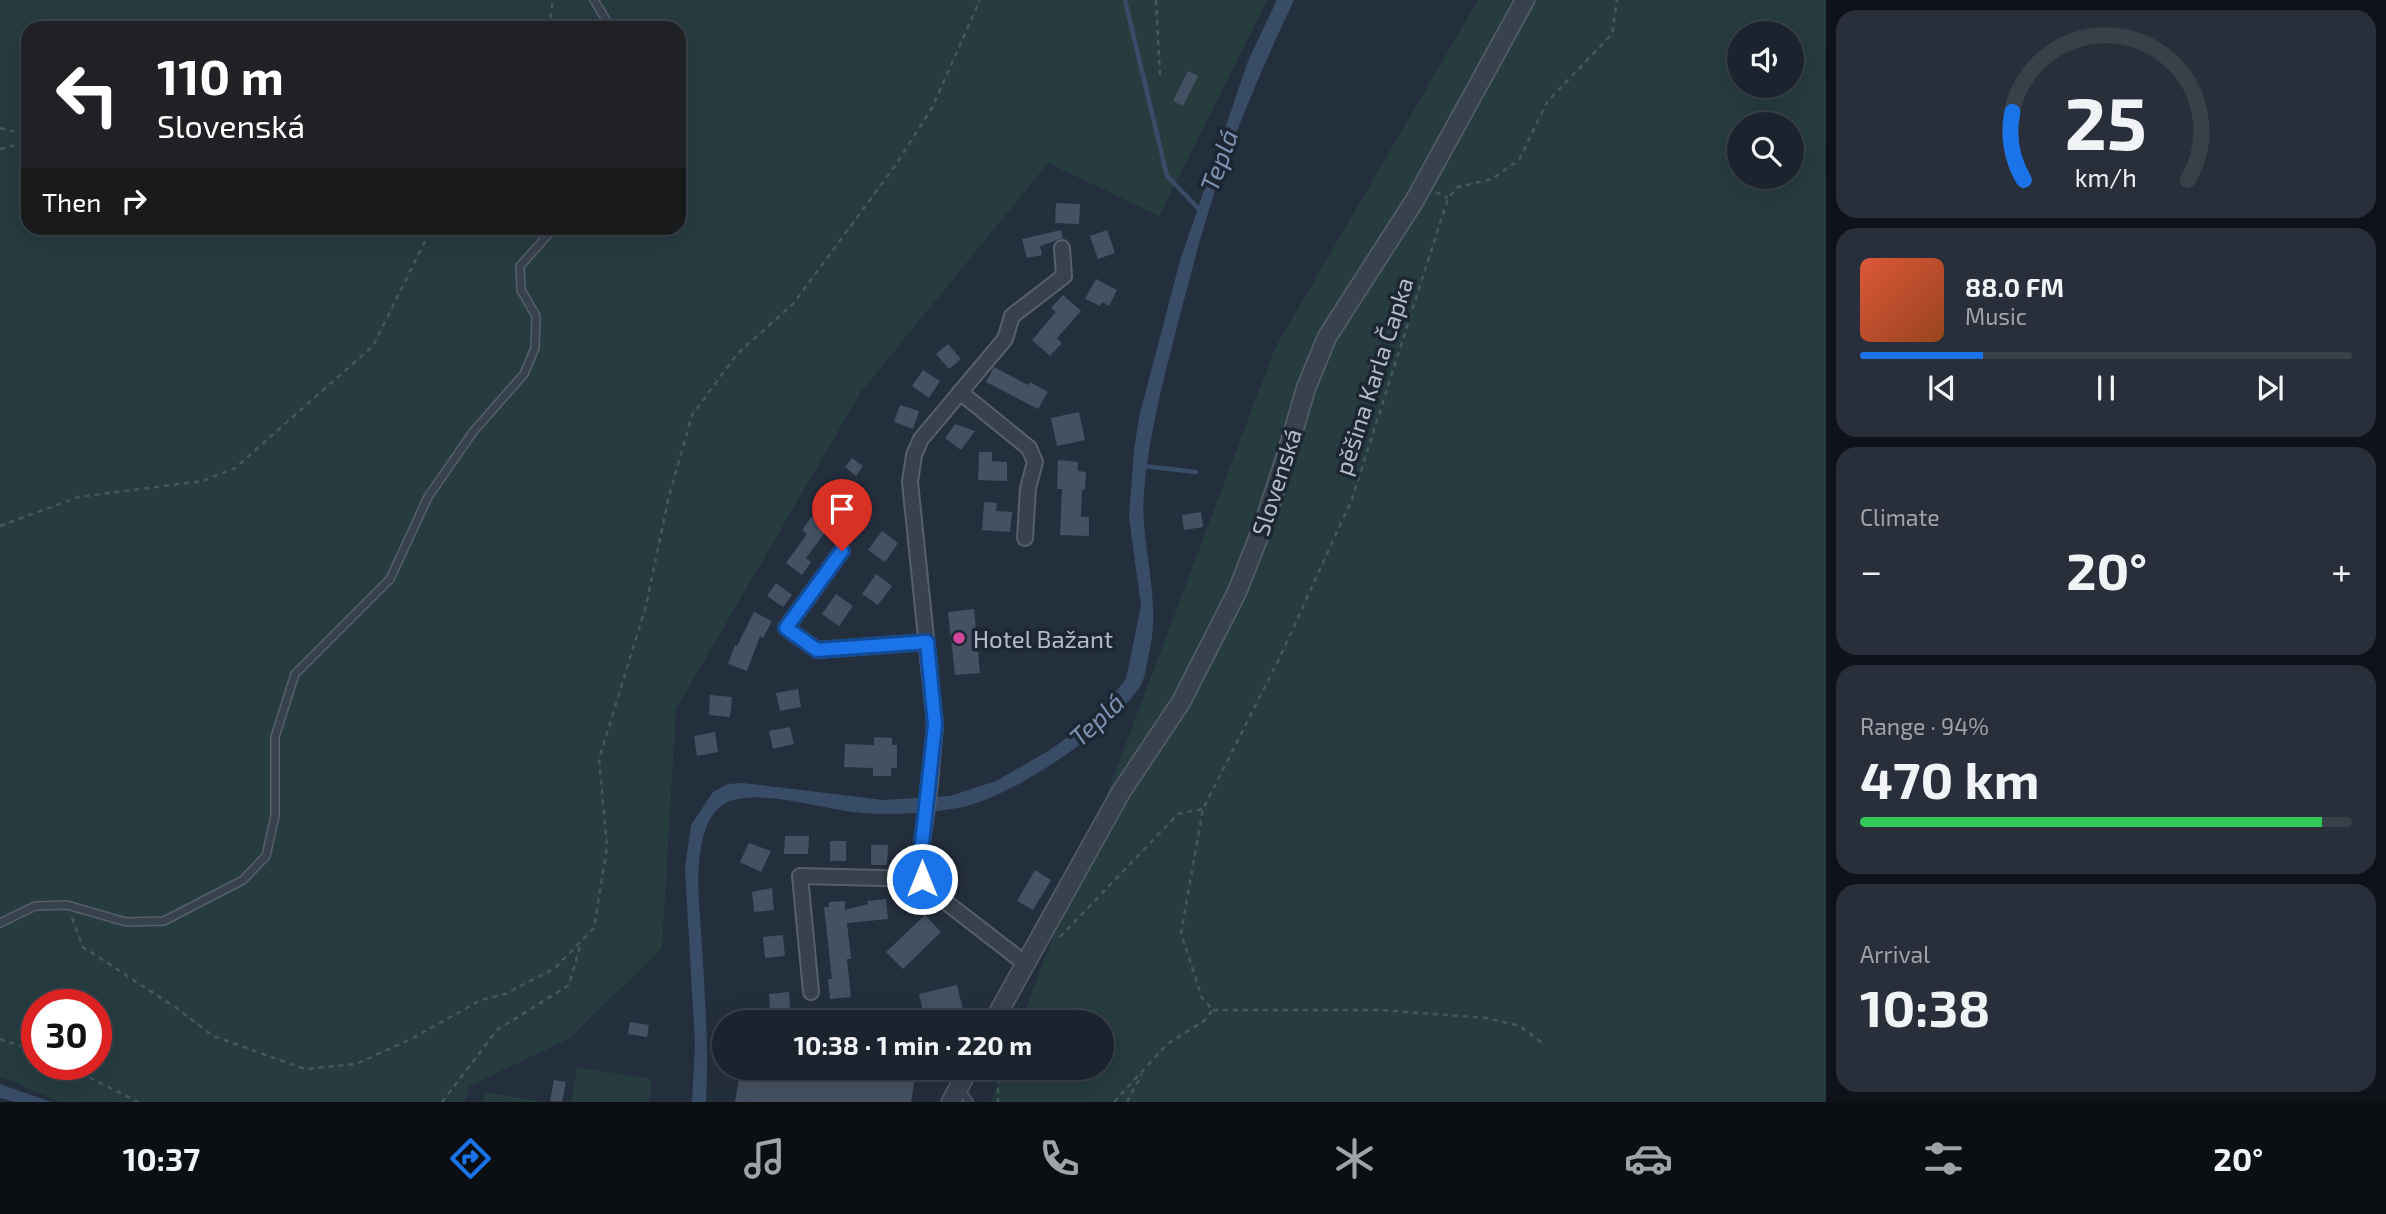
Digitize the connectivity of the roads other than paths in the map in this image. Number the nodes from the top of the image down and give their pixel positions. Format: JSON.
{"nodes":[{"id":1,"x":594,"y":0,"type":"edge"},
{"id":2,"x":1525,"y":0,"type":"edge"},
{"id":3,"x":607,"y":21,"type":"edge"},
{"id":4,"x":548,"y":235,"type":"edge"},
{"id":5,"x":1062,"y":248,"type":"dead end"},
{"id":6,"x":960,"y":392,"type":"junction"},
{"id":7,"x":1026,"y":538,"type":"dead end"},
{"id":8,"x":842,"y":551,"type":"dead end"},
{"id":9,"x":927,"y":642,"type":"junction"},
{"id":10,"x":922,"y":879,"type":"junction"},
{"id":11,"x":0,"y":923,"type":"edge"},
{"id":12,"x":1026,"y":964,"type":"junction"},
{"id":13,"x":811,"y":992,"type":"dead end"},
{"id":14,"x":1000,"y":1010,"type":"edge"},
{"id":15,"x":955,"y":1094,"type":"edge"},
{"id":16,"x":969,"y":1102,"type":"edge"}],
"edges":[{"from":1,"to":3,"type":"lane"},
{"from":2,"to":12,"type":"street","name":"Slovenská"},
{"from":4,"to":11,"type":"lane"},
{"from":5,"to":6,"type":"street"},
{"from":6,"to":7,"type":"street"},
{"from":6,"to":9,"type":"street"},
{"from":8,"to":9,"type":"street"},
{"from":9,"to":10,"type":"street"},
{"from":10,"to":12,"type":"street"},
{"from":10,"to":13,"type":"street"},
{"from":12,"to":14,"type":"street","name":"Slovenská"},
{"from":15,"to":16,"type":"lane"}]}
